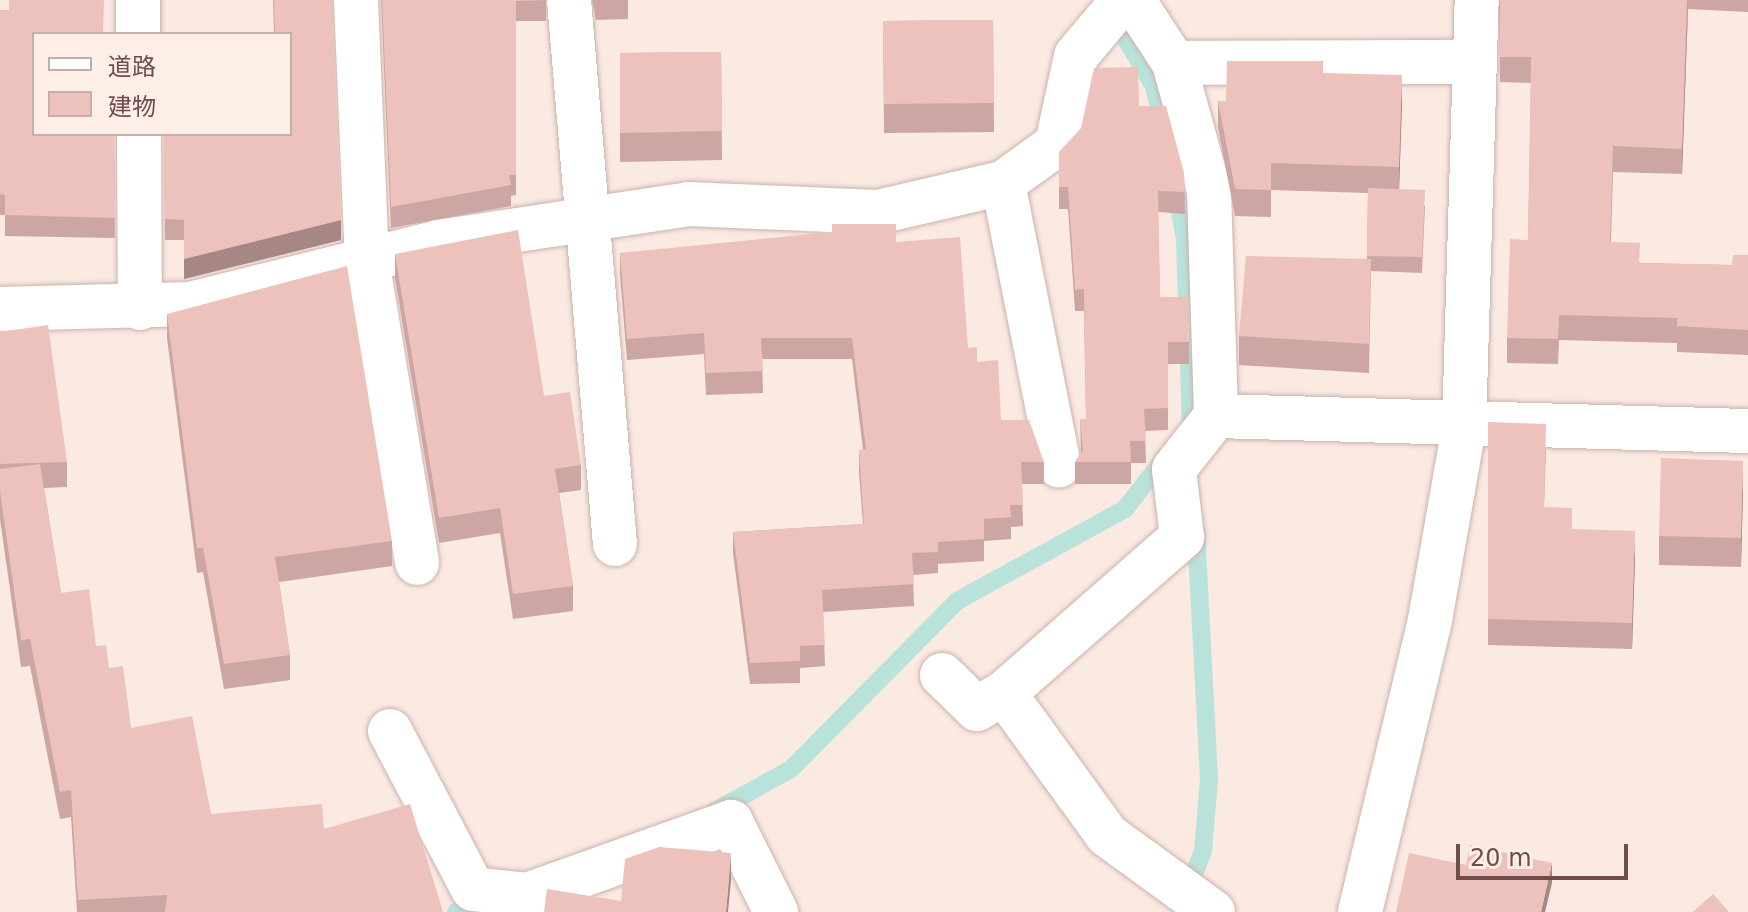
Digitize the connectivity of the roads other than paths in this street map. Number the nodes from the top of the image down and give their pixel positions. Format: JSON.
{"nodes":[{"id":1,"x":138,"y":0,"type":"edge"},
{"id":2,"x":356,"y":0,"type":"edge"},
{"id":3,"x":569,"y":0,"type":"edge"},
{"id":4,"x":1123,"y":0,"type":"edge"},
{"id":5,"x":1133,"y":0,"type":"edge"},
{"id":6,"x":1477,"y":0,"type":"edge"},
{"id":7,"x":138,"y":32,"type":"edge"},
{"id":8,"x":1475,"y":62,"type":"junction"},
{"id":9,"x":1174,"y":63,"type":"junction"},
{"id":10,"x":139,"y":136,"type":"edge"},
{"id":11,"x":1003,"y":183,"type":"junction"},
{"id":12,"x":584,"y":219,"type":"junction"},
{"id":13,"x":367,"y":260,"type":"junction"},
{"id":14,"x":140,"y":308,"type":"junction"},
{"id":15,"x":0,"y":309,"type":"edge"},
{"id":16,"x":1216,"y":416,"type":"junction"},
{"id":17,"x":1464,"y":427,"type":"junction"},
{"id":18,"x":1748,"y":431,"type":"edge"},
{"id":19,"x":1059,"y":465,"type":"dead end"},
{"id":20,"x":615,"y":544,"type":"dead end"},
{"id":21,"x":417,"y":563,"type":"dead end"},
{"id":22,"x":942,"y":675,"type":"dead end"},
{"id":23,"x":1004,"y":693,"type":"junction"},
{"id":24,"x":390,"y":731,"type":"dead end"},
{"id":25,"x":776,"y":912,"type":"edge"},
{"id":26,"x":1213,"y":912,"type":"edge"},
{"id":27,"x":1360,"y":912,"type":"edge"}],
"edges":[{"from":1,"to":7,"type":"street"},
{"from":2,"to":13,"type":"street"},
{"from":3,"to":12,"type":"street"},
{"from":4,"to":11,"type":"street"},
{"from":5,"to":9,"type":"street"},
{"from":6,"to":8,"type":"street"},
{"from":8,"to":9,"type":"street"},
{"from":8,"to":17,"type":"street"},
{"from":9,"to":16,"type":"street"},
{"from":10,"to":14,"type":"street"},
{"from":11,"to":12,"type":"street"},
{"from":11,"to":19,"type":"street"},
{"from":12,"to":13,"type":"street"},
{"from":12,"to":20,"type":"street"},
{"from":13,"to":14,"type":"street"},
{"from":13,"to":21,"type":"street"},
{"from":14,"to":15,"type":"street"},
{"from":16,"to":17,"type":"street"},
{"from":16,"to":23,"type":"street"},
{"from":17,"to":18,"type":"street"},
{"from":17,"to":27,"type":"street"},
{"from":22,"to":23,"type":"street"},
{"from":23,"to":26,"type":"street"},
{"from":24,"to":25,"type":"street"}]}
